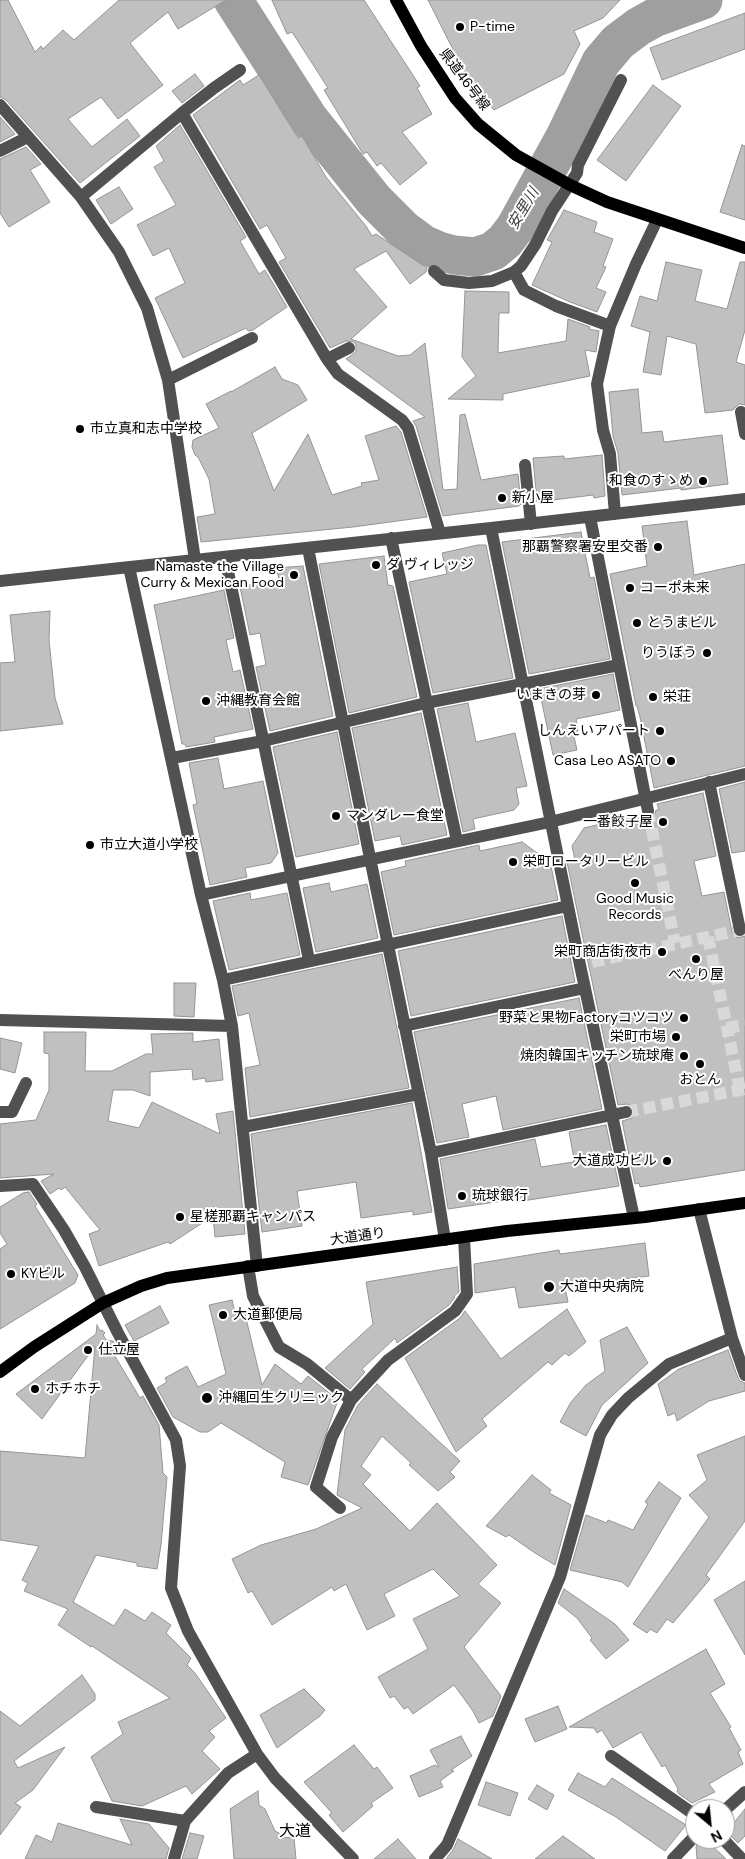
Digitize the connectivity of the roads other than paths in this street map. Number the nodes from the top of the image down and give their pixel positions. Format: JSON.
{"nodes":[{"id":1,"x":396,"y":0,"type":"edge"},
{"id":2,"x":240,"y":70,"type":"dead end"},
{"id":3,"x":621,"y":80,"type":"dead end"},
{"id":4,"x":0,"y":105,"type":"edge"},
{"id":5,"x":182,"y":113,"type":"junction"},
{"id":6,"x":28,"y":137,"type":"junction"},
{"id":7,"x":0,"y":151,"type":"edge"},
{"id":8,"x":566,"y":183,"type":"junction"},
{"id":9,"x":81,"y":197,"type":"junction"},
{"id":10,"x":656,"y":220,"type":"junction"},
{"id":11,"x":745,"y":248,"type":"edge"},
{"id":12,"x":434,"y":271,"type":"dead end"},
{"id":13,"x":514,"y":272,"type":"junction"},
{"id":14,"x":610,"y":326,"type":"junction"},
{"id":15,"x":252,"y":338,"type":"dead end"},
{"id":16,"x":348,"y":348,"type":"dead end"},
{"id":17,"x":327,"y":359,"type":"junction"},
{"id":18,"x":168,"y":380,"type":"junction"},
{"id":19,"x":742,"y":412,"type":"dead end"},
{"id":20,"x":745,"y":434,"type":"edge"},
{"id":21,"x":525,"y":466,"type":"dead end"},
{"id":22,"x":745,"y":499,"type":"edge"},
{"id":23,"x":615,"y":514,"type":"junction"},
{"id":24,"x":590,"y":517,"type":"junction"},
{"id":25,"x":531,"y":524,"type":"junction"},
{"id":26,"x":491,"y":528,"type":"junction"},
{"id":27,"x":440,"y":533,"type":"junction"},
{"id":28,"x":391,"y":538,"type":"junction"},
{"id":29,"x":308,"y":548,"type":"junction"},
{"id":30,"x":225,"y":557,"type":"junction"},
{"id":31,"x":196,"y":560,"type":"junction"},
{"id":32,"x":128,"y":567,"type":"junction"},
{"id":33,"x":0,"y":581,"type":"edge"},
{"id":34,"x":619,"y":665,"type":"junction"},
{"id":35,"x":524,"y":685,"type":"junction"},
{"id":36,"x":426,"y":703,"type":"junction"},
{"id":37,"x":344,"y":723,"type":"junction"},
{"id":38,"x":264,"y":741,"type":"junction"},
{"id":39,"x":172,"y":758,"type":"junction"},
{"id":40,"x":745,"y":774,"type":"edge"},
{"id":41,"x":709,"y":782,"type":"junction"},
{"id":42,"x":645,"y":797,"type":"junction"},
{"id":43,"x":648,"y":811,"type":"tunnel mouth"},
{"id":44,"x":550,"y":822,"type":"junction"},
{"id":45,"x":457,"y":841,"type":"junction"},
{"id":46,"x":370,"y":858,"type":"junction"},
{"id":47,"x":292,"y":876,"type":"junction"},
{"id":48,"x":201,"y":895,"type":"junction"},
{"id":49,"x":568,"y":906,"type":"junction"},
{"id":50,"x":740,"y":930,"type":"dead end"},
{"id":51,"x":388,"y":944,"type":"junction"},
{"id":52,"x":309,"y":960,"type":"junction"},
{"id":53,"x":223,"y":980,"type":"junction"},
{"id":54,"x":585,"y":988,"type":"junction"},
{"id":55,"x":0,"y":1020,"type":"edge"},
{"id":56,"x":232,"y":1026,"type":"junction"},
{"id":57,"x":404,"y":1026,"type":"junction"},
{"id":58,"x":26,"y":1083,"type":"dead end"},
{"id":59,"x":419,"y":1094,"type":"junction"},
{"id":60,"x":0,"y":1112,"type":"edge"},
{"id":61,"x":626,"y":1112,"type":"tunnel mouth"},
{"id":62,"x":613,"y":1114,"type":"junction"},
{"id":63,"x":243,"y":1127,"type":"junction"},
{"id":64,"x":431,"y":1153,"type":"junction"},
{"id":65,"x":0,"y":1186,"type":"edge"},
{"id":66,"x":745,"y":1202,"type":"edge"},
{"id":67,"x":699,"y":1209,"type":"junction"},
{"id":68,"x":634,"y":1218,"type":"junction"},
{"id":69,"x":464,"y":1238,"type":"junction"},
{"id":70,"x":445,"y":1240,"type":"junction"},
{"id":71,"x":252,"y":1266,"type":"junction"},
{"id":72,"x":103,"y":1303,"type":"junction"},
{"id":73,"x":732,"y":1338,"type":"junction"},
{"id":74,"x":0,"y":1372,"type":"edge"},
{"id":75,"x":745,"y":1375,"type":"edge"},
{"id":76,"x":351,"y":1400,"type":"junction"},
{"id":77,"x":340,"y":1508,"type":"dead end"},
{"id":78,"x":257,"y":1754,"type":"junction"},
{"id":79,"x":611,"y":1756,"type":"dead end"},
{"id":80,"x":745,"y":1792,"type":"edge"},
{"id":81,"x":735,"y":1801,"type":"edge"},
{"id":82,"x":96,"y":1807,"type":"dead end"},
{"id":83,"x":685,"y":1808,"type":"edge"},
{"id":84,"x":185,"y":1821,"type":"junction"},
{"id":85,"x":685,"y":1846,"type":"edge"},
{"id":86,"x":732,"y":1849,"type":"edge"},
{"id":87,"x":174,"y":1859,"type":"edge"},
{"id":88,"x":353,"y":1859,"type":"edge"},
{"id":89,"x":435,"y":1859,"type":"edge"},
{"id":90,"x":673,"y":1859,"type":"edge"},
{"id":91,"x":742,"y":1859,"type":"edge"}],
"edges":[{"from":1,"to":8,"type":"main road","name":"県道46号線"},
{"from":2,"to":5,"type":"street"},
{"from":3,"to":8,"type":"street"},
{"from":4,"to":6,"type":"street"},
{"from":5,"to":9,"type":"street"},
{"from":5,"to":17,"type":"street"},
{"from":6,"to":7,"type":"street"},
{"from":6,"to":9,"type":"street"},
{"from":8,"to":10,"type":"main road"},
{"from":8,"to":13,"type":"street"},
{"from":9,"to":18,"type":"street"},
{"from":10,"to":11,"type":"main road"},
{"from":10,"to":14,"type":"street"},
{"from":12,"to":13,"type":"street"},
{"from":13,"to":14,"type":"street"},
{"from":14,"to":23,"type":"street"},
{"from":15,"to":18,"type":"street"},
{"from":16,"to":17,"type":"street"},
{"from":17,"to":27,"type":"street"},
{"from":18,"to":31,"type":"street"},
{"from":19,"to":20,"type":"street"},
{"from":21,"to":25,"type":"street"},
{"from":22,"to":23,"type":"street"},
{"from":23,"to":24,"type":"street"},
{"from":24,"to":25,"type":"street"},
{"from":24,"to":34,"type":"street"},
{"from":25,"to":26,"type":"street"},
{"from":26,"to":27,"type":"street"},
{"from":26,"to":35,"type":"street"},
{"from":27,"to":28,"type":"street"},
{"from":28,"to":29,"type":"street"},
{"from":28,"to":36,"type":"street"},
{"from":29,"to":30,"type":"street"},
{"from":29,"to":37,"type":"street"},
{"from":30,"to":31,"type":"street"},
{"from":30,"to":38,"type":"street"},
{"from":31,"to":32,"type":"street"},
{"from":32,"to":33,"type":"street"},
{"from":32,"to":39,"type":"street"},
{"from":34,"to":35,"type":"street"},
{"from":34,"to":42,"type":"street"},
{"from":35,"to":36,"type":"street"},
{"from":35,"to":44,"type":"street"},
{"from":36,"to":37,"type":"street"},
{"from":36,"to":45,"type":"street"},
{"from":37,"to":38,"type":"street"},
{"from":37,"to":46,"type":"street"},
{"from":38,"to":39,"type":"street"},
{"from":38,"to":47,"type":"street"},
{"from":39,"to":48,"type":"street"},
{"from":40,"to":41,"type":"street"},
{"from":41,"to":42,"type":"street"},
{"from":41,"to":50,"type":"street"},
{"from":42,"to":43,"type":"street"},
{"from":42,"to":44,"type":"street"},
{"from":44,"to":45,"type":"street"},
{"from":44,"to":49,"type":"street"},
{"from":45,"to":46,"type":"street"},
{"from":46,"to":47,"type":"street"},
{"from":46,"to":51,"type":"street"},
{"from":47,"to":48,"type":"street"},
{"from":47,"to":52,"type":"street"},
{"from":48,"to":53,"type":"street"},
{"from":49,"to":51,"type":"street"},
{"from":49,"to":54,"type":"street"},
{"from":51,"to":52,"type":"street"},
{"from":51,"to":57,"type":"street"},
{"from":52,"to":53,"type":"street"},
{"from":53,"to":56,"type":"street"},
{"from":54,"to":57,"type":"street"},
{"from":54,"to":62,"type":"street"},
{"from":55,"to":56,"type":"street"},
{"from":56,"to":63,"type":"street"},
{"from":57,"to":59,"type":"street"},
{"from":58,"to":60,"type":"street"},
{"from":59,"to":63,"type":"street"},
{"from":59,"to":64,"type":"street"},
{"from":61,"to":62,"type":"street"},
{"from":62,"to":64,"type":"street"},
{"from":62,"to":68,"type":"street"},
{"from":63,"to":71,"type":"street"},
{"from":64,"to":70,"type":"street"},
{"from":65,"to":72,"type":"street"},
{"from":66,"to":67,"type":"main road","name":"大道通り"},
{"from":67,"to":68,"type":"main road","name":"大道通り"},
{"from":67,"to":73,"type":"street"},
{"from":68,"to":69,"type":"main road","name":"大道通り"},
{"from":69,"to":70,"type":"main road","name":"大道通り"},
{"from":69,"to":76,"type":"street"},
{"from":70,"to":71,"type":"main road","name":"大道通り"},
{"from":71,"to":72,"type":"main road","name":"大道通り"},
{"from":71,"to":76,"type":"street"},
{"from":72,"to":74,"type":"main road","name":"大道通り"},
{"from":72,"to":78,"type":"street"},
{"from":73,"to":75,"type":"street"},
{"from":73,"to":89,"type":"street"},
{"from":76,"to":77,"type":"street"},
{"from":78,"to":84,"type":"street"},
{"from":78,"to":88,"type":"street"},
{"from":79,"to":83,"type":"street"},
{"from":80,"to":81,"type":"street"},
{"from":82,"to":84,"type":"street"},
{"from":84,"to":87,"type":"street"},
{"from":85,"to":90,"type":"street"},
{"from":86,"to":91,"type":"street"}]}
